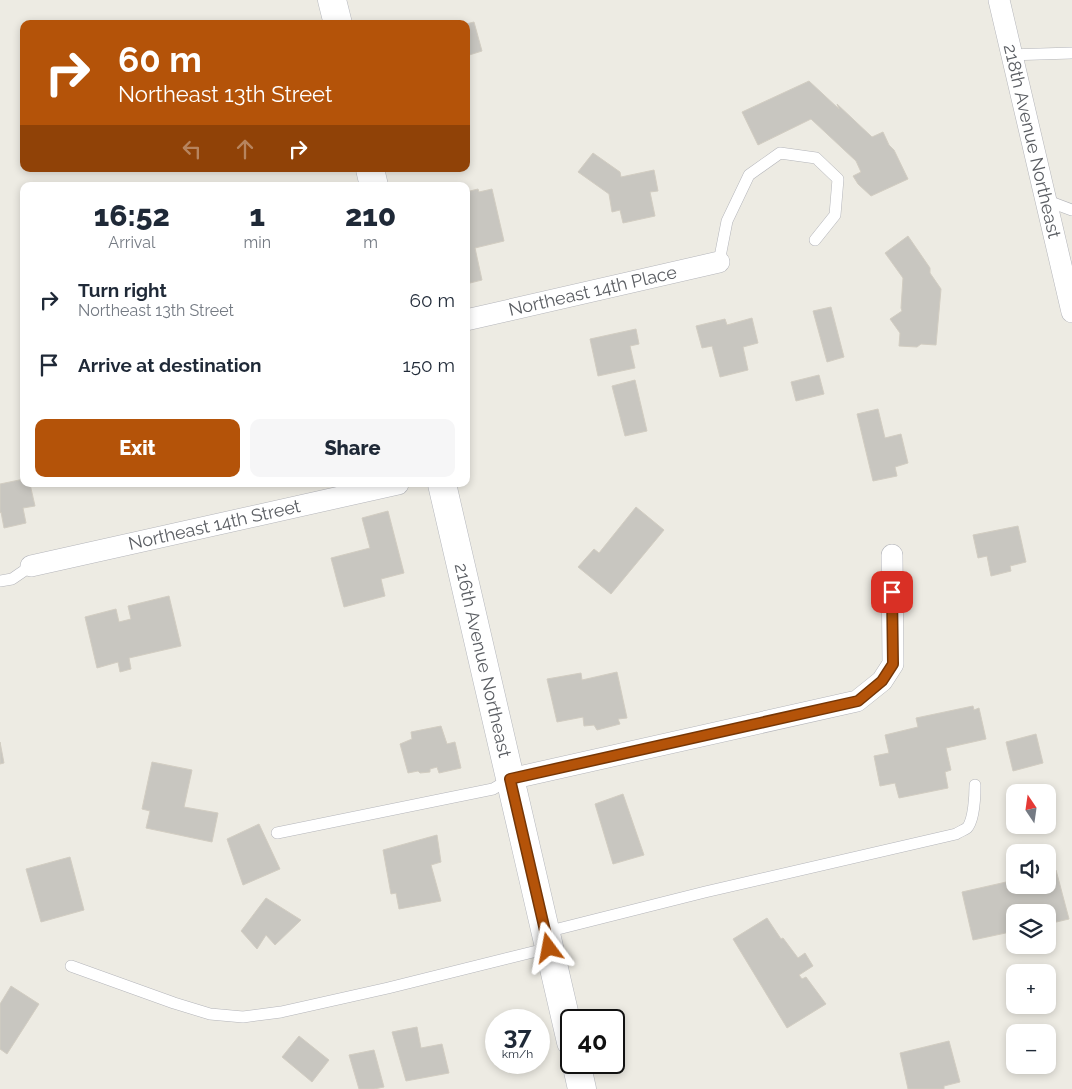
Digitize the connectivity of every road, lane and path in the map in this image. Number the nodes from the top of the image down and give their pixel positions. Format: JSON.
{"nodes":[{"id":1,"x":332,"y":0,"type":"edge"},
{"id":2,"x":999,"y":0,"type":"edge"},
{"id":3,"x":337,"y":20,"type":"edge"},
{"id":4,"x":1072,"y":53,"type":"edge"},
{"id":5,"x":1012,"y":55,"type":"junction"},
{"id":6,"x":1046,"y":200,"type":"junction"},
{"id":7,"x":1072,"y":210,"type":"edge"},
{"id":8,"x":815,"y":240,"type":"dead end"},
{"id":9,"x":719,"y":262,"type":"joint"},
{"id":10,"x":1071,"y":308,"type":"edge"},
{"id":11,"x":470,"y":319,"type":"edge"},
{"id":12,"x":385,"y":487,"type":"edge"},
{"id":13,"x":443,"y":487,"type":"edge"},
{"id":14,"x":892,"y":556,"type":"dead end"},
{"id":15,"x":31,"y":566,"type":"joint"},
{"id":16,"x":0,"y":581,"type":"edge"},
{"id":17,"x":510,"y":779,"type":"junction"},
{"id":18,"x":975,"y":785,"type":"dead end"},
{"id":19,"x":277,"y":833,"type":"dead end"},
{"id":20,"x":548,"y":940,"type":"junction"},
{"id":21,"x":71,"y":966,"type":"dead end"},
{"id":22,"x":564,"y":1009,"type":"edge"},
{"id":23,"x":579,"y":1074,"type":"edge"},
{"id":24,"x":582,"y":1089,"type":"edge"}],
"edges":[{"from":1,"to":3,"type":"street"},
{"from":2,"to":5,"type":"street","name":"218th Avenue Northeast"},
{"from":4,"to":5,"type":"lane"},
{"from":5,"to":6,"type":"street","name":"218th Avenue Northeast"},
{"from":6,"to":7,"type":"lane"},
{"from":6,"to":10,"type":"street","name":"218th Avenue Northeast"},
{"from":8,"to":9,"type":"lane"},
{"from":9,"to":11,"type":"street","name":"Northeast 14th Place"},
{"from":12,"to":15,"type":"street","name":"Northeast 14th Street"},
{"from":13,"to":17,"type":"street","name":"216th Avenue Northeast"},
{"from":14,"to":17,"type":"street"},
{"from":15,"to":16,"type":"lane"},
{"from":17,"to":19,"type":"lane"},
{"from":17,"to":20,"type":"street","name":"216th Avenue Northeast"},
{"from":18,"to":20,"type":"lane"},
{"from":20,"to":21,"type":"lane"},
{"from":20,"to":22,"type":"street","name":"216th Avenue Northeast"},
{"from":23,"to":24,"type":"street"}]}
